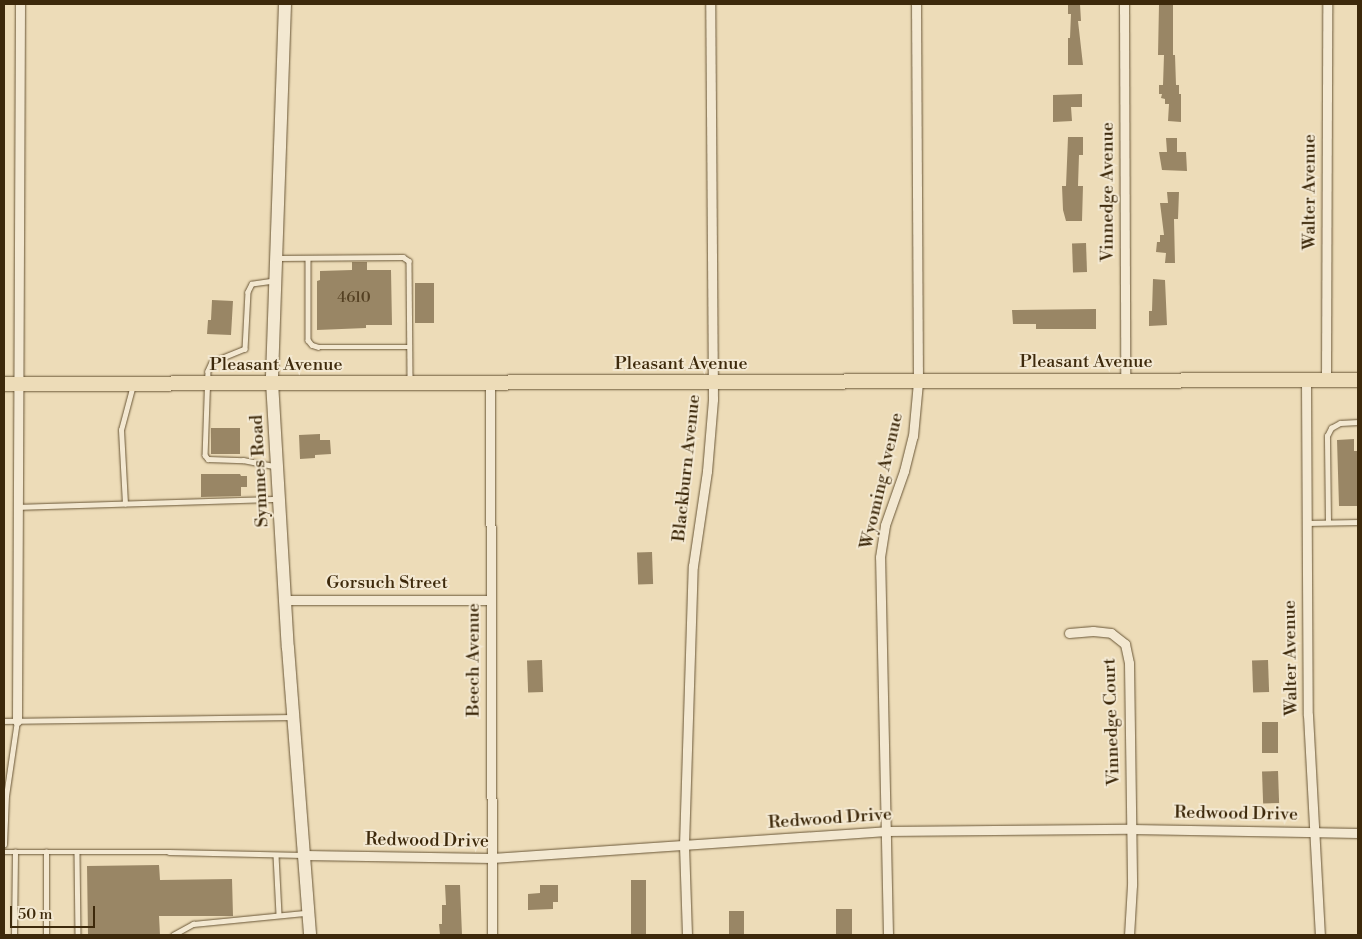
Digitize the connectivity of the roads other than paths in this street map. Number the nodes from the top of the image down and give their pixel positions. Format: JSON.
{"nodes":[{"id":1,"x":20,"y":4,"type":"edge"},
{"id":2,"x":285,"y":4,"type":"edge"},
{"id":3,"x":710,"y":4,"type":"edge"},
{"id":4,"x":916,"y":4,"type":"edge"},
{"id":5,"x":1124,"y":4,"type":"edge"},
{"id":6,"x":1327,"y":4,"type":"edge"},
{"id":7,"x":276,"y":258,"type":"junction"},
{"id":8,"x":308,"y":258,"type":"junction"},
{"id":9,"x":275,"y":280,"type":"junction"},
{"id":10,"x":410,"y":347,"type":"junction"},
{"id":11,"x":1125,"y":380,"type":"junction"},
{"id":12,"x":1358,"y":380,"type":"edge"},
{"id":13,"x":1306,"y":381,"type":"junction"},
{"id":14,"x":1326,"y":381,"type":"junction"},
{"id":15,"x":272,"y":382,"type":"junction"},
{"id":16,"x":918,"y":382,"type":"junction"},
{"id":17,"x":20,"y":383,"type":"junction"},
{"id":18,"x":134,"y":383,"type":"junction"},
{"id":19,"x":208,"y":383,"type":"junction"},
{"id":20,"x":711,"y":383,"type":"junction"},
{"id":21,"x":4,"y":384,"type":"edge"},
{"id":22,"x":410,"y":384,"type":"junction"},
{"id":23,"x":490,"y":384,"type":"junction"},
{"id":24,"x":1358,"y":422,"type":"edge"},
{"id":25,"x":277,"y":466,"type":"junction"},
{"id":26,"x":279,"y":499,"type":"junction"},
{"id":27,"x":126,"y":504,"type":"junction"},
{"id":28,"x":17,"y":508,"type":"junction"},
{"id":29,"x":1328,"y":522,"type":"junction"},
{"id":30,"x":1358,"y":522,"type":"edge"},
{"id":31,"x":1307,"y":523,"type":"junction"},
{"id":32,"x":285,"y":600,"type":"junction"},
{"id":33,"x":490,"y":600,"type":"junction"},
{"id":34,"x":1069,"y":633,"type":"dead end"},
{"id":35,"x":295,"y":717,"type":"junction"},
{"id":36,"x":4,"y":721,"type":"edge"},
{"id":37,"x":17,"y":721,"type":"junction"},
{"id":38,"x":1131,"y":829,"type":"junction"},
{"id":39,"x":886,"y":831,"type":"junction"},
{"id":40,"x":1316,"y":832,"type":"junction"},
{"id":41,"x":1358,"y":833,"type":"edge"},
{"id":42,"x":684,"y":844,"type":"junction"},
{"id":43,"x":4,"y":845,"type":"edge"},
{"id":44,"x":4,"y":852,"type":"edge"},
{"id":45,"x":14,"y":852,"type":"junction"},
{"id":46,"x":46,"y":852,"type":"junction"},
{"id":47,"x":76,"y":853,"type":"junction"},
{"id":48,"x":276,"y":855,"type":"junction"},
{"id":49,"x":304,"y":855,"type":"junction"},
{"id":50,"x":492,"y":858,"type":"junction"},
{"id":51,"x":308,"y":913,"type":"junction"},
{"id":52,"x":279,"y":915,"type":"junction"},
{"id":53,"x":14,"y":935,"type":"edge"},
{"id":54,"x":46,"y":935,"type":"edge"},
{"id":55,"x":78,"y":935,"type":"edge"},
{"id":56,"x":173,"y":935,"type":"edge"},
{"id":57,"x":310,"y":935,"type":"edge"},
{"id":58,"x":492,"y":935,"type":"edge"},
{"id":59,"x":687,"y":935,"type":"edge"},
{"id":60,"x":888,"y":935,"type":"edge"},
{"id":61,"x":1129,"y":935,"type":"edge"},
{"id":62,"x":1320,"y":935,"type":"edge"}],
"edges":[{"from":1,"to":17,"type":"street"},
{"from":2,"to":7,"type":"street","name":"Symmes Road"},
{"from":3,"to":20,"type":"street","name":"Blackburn Avenue"},
{"from":4,"to":16,"type":"street","name":"Wyoming Avenue"},
{"from":5,"to":11,"type":"street","name":"Vinnedge Avenue"},
{"from":6,"to":14,"type":"street","name":"Walter Avenue"},
{"from":7,"to":8,"type":"lane"},
{"from":7,"to":9,"type":"street","name":"Symmes Road"},
{"from":8,"to":10,"type":"lane"},
{"from":8,"to":10,"type":"lane"},
{"from":9,"to":15,"type":"street","name":"Symmes Road"},
{"from":9,"to":19,"type":"lane"},
{"from":10,"to":22,"type":"lane"},
{"from":11,"to":13,"type":"main road","name":"Pleasant Avenue"},
{"from":11,"to":16,"type":"main road","name":"Pleasant Avenue"},
{"from":12,"to":14,"type":"main road","name":"Pleasant Avenue"},
{"from":13,"to":14,"type":"main road","name":"Pleasant Avenue"},
{"from":13,"to":31,"type":"street","name":"Walter Avenue"},
{"from":15,"to":19,"type":"main road","name":"Pleasant Avenue"},
{"from":15,"to":22,"type":"main road","name":"Pleasant Avenue"},
{"from":15,"to":25,"type":"street","name":"Symmes Road"},
{"from":16,"to":20,"type":"main road","name":"Pleasant Avenue"},
{"from":16,"to":39,"type":"street","name":"Wyoming Avenue"},
{"from":17,"to":18,"type":"main road","name":"Pleasant Avenue"},
{"from":17,"to":21,"type":"main road","name":"Pleasant Avenue"},
{"from":17,"to":28,"type":"street"},
{"from":18,"to":19,"type":"main road","name":"Pleasant Avenue"},
{"from":18,"to":27,"type":"lane"},
{"from":19,"to":25,"type":"lane"},
{"from":20,"to":23,"type":"main road","name":"Pleasant Avenue"},
{"from":20,"to":42,"type":"street","name":"Blackburn Avenue"},
{"from":22,"to":23,"type":"main road","name":"Pleasant Avenue"},
{"from":23,"to":33,"type":"street","name":"Beech Avenue"},
{"from":24,"to":29,"type":"lane"},
{"from":25,"to":26,"type":"street","name":"Symmes Road"},
{"from":26,"to":27,"type":"lane"},
{"from":26,"to":32,"type":"street","name":"Symmes Road"},
{"from":27,"to":28,"type":"lane"},
{"from":28,"to":37,"type":"street"},
{"from":29,"to":30,"type":"lane"},
{"from":29,"to":31,"type":"lane"},
{"from":31,"to":40,"type":"street","name":"Walter Avenue"},
{"from":32,"to":33,"type":"street","name":"Gorsuch Street"},
{"from":32,"to":35,"type":"street","name":"Symmes Road"},
{"from":33,"to":50,"type":"street","name":"Beech Avenue"},
{"from":34,"to":38,"type":"street","name":"Vinnedge Court"},
{"from":35,"to":37,"type":"lane"},
{"from":35,"to":49,"type":"street","name":"Symmes Road"},
{"from":36,"to":37,"type":"lane"},
{"from":37,"to":43,"type":"lane"},
{"from":38,"to":39,"type":"street","name":"Redwood Drive"},
{"from":38,"to":40,"type":"street","name":"Redwood Drive"},
{"from":38,"to":61,"type":"street"},
{"from":39,"to":42,"type":"street","name":"Redwood Drive"},
{"from":39,"to":60,"type":"street","name":"Wyoming Avenue"},
{"from":40,"to":41,"type":"street","name":"Redwood Drive"},
{"from":40,"to":62,"type":"street","name":"Walter Avenue"},
{"from":42,"to":50,"type":"street","name":"Redwood Drive"},
{"from":42,"to":59,"type":"street","name":"Blackburn Avenue"},
{"from":44,"to":45,"type":"lane"},
{"from":45,"to":46,"type":"lane"},
{"from":45,"to":53,"type":"lane"},
{"from":46,"to":47,"type":"lane"},
{"from":46,"to":54,"type":"lane"},
{"from":47,"to":48,"type":"lane"},
{"from":47,"to":55,"type":"lane"},
{"from":48,"to":49,"type":"lane"},
{"from":48,"to":52,"type":"lane"},
{"from":49,"to":50,"type":"street","name":"Redwood Drive"},
{"from":49,"to":51,"type":"street","name":"Symmes Road"},
{"from":50,"to":58,"type":"street","name":"Beech Avenue"},
{"from":51,"to":52,"type":"lane"},
{"from":51,"to":57,"type":"street","name":"Symmes Road"},
{"from":52,"to":56,"type":"lane"}]}
